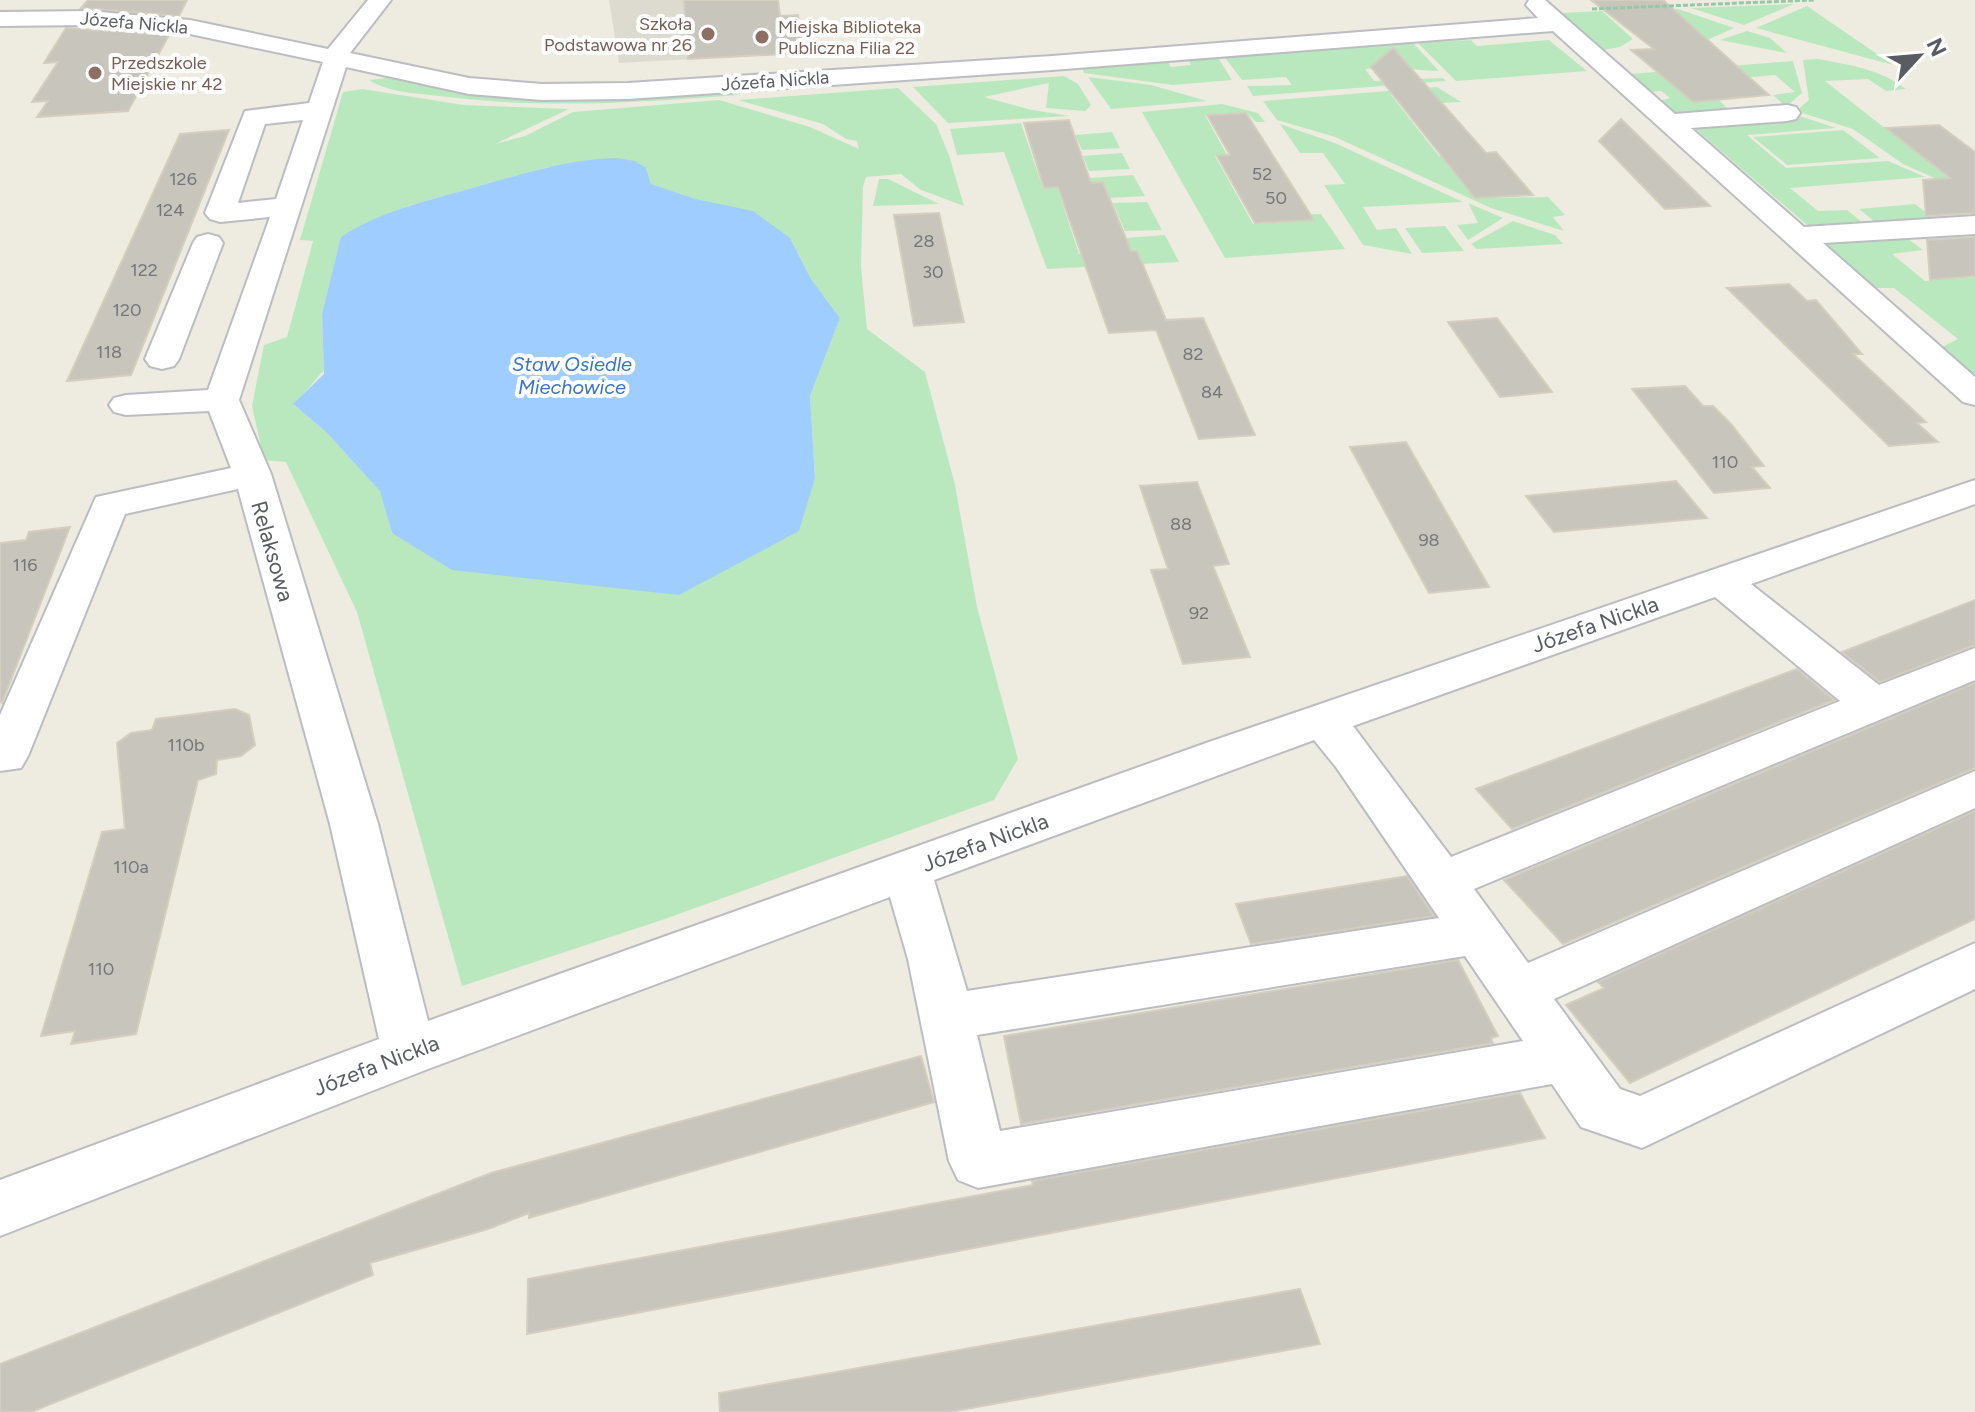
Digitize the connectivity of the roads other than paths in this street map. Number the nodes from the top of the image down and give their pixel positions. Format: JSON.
{"nodes":[{"id":1,"x":380,"y":0,"type":"edge"},
{"id":2,"x":1544,"y":12,"type":"edge"},
{"id":3,"x":0,"y":19,"type":"edge"},
{"id":4,"x":334,"y":60,"type":"junction"},
{"id":5,"x":319,"y":110,"type":"junction"},
{"id":6,"x":1787,"y":113,"type":"dead end"},
{"id":7,"x":1668,"y":122,"type":"junction"},
{"id":8,"x":286,"y":207,"type":"junction"},
{"id":9,"x":1975,"y":225,"type":"edge"},
{"id":10,"x":1798,"y":236,"type":"junction"},
{"id":11,"x":208,"y":243,"type":"dead end"},
{"id":12,"x":220,"y":306,"type":"junction"},
{"id":13,"x":162,"y":359,"type":"dead end"},
{"id":14,"x":1975,"y":395,"type":"edge"},
{"id":15,"x":222,"y":400,"type":"junction"},
{"id":16,"x":126,"y":405,"type":"dead end"},
{"id":17,"x":252,"y":474,"type":"junction"},
{"id":18,"x":1975,"y":491,"type":"edge"},
{"id":19,"x":1720,"y":580,"type":"junction"},
{"id":20,"x":1975,"y":663,"type":"edge"},
{"id":21,"x":1874,"y":705,"type":"junction"},
{"id":22,"x":1322,"y":720,"type":"junction"},
{"id":23,"x":5,"y":756,"type":"dead end"},
{"id":24,"x":1975,"y":788,"type":"edge"},
{"id":25,"x":906,"y":870,"type":"junction"},
{"id":26,"x":1441,"y":882,"type":"junction"},
{"id":27,"x":1477,"y":933,"type":"junction"},
{"id":28,"x":1975,"y":965,"type":"edge"},
{"id":29,"x":1519,"y":991,"type":"junction"},
{"id":30,"x":947,"y":1017,"type":"junction"},
{"id":31,"x":409,"y":1052,"type":"junction"},
{"id":32,"x":1565,"y":1058,"type":"junction"},
{"id":33,"x":0,"y":1208,"type":"edge"}],
"edges":[{"from":1,"to":4,"type":"street"},
{"from":2,"to":4,"type":"street","name":"Józefa Nickla"},
{"from":2,"to":7,"type":"street"},
{"from":3,"to":4,"type":"street","name":"Józefa Nickla"},
{"from":4,"to":5,"type":"street"},
{"from":5,"to":8,"type":"street"},
{"from":5,"to":8,"type":"street"},
{"from":6,"to":7,"type":"street"},
{"from":7,"to":10,"type":"street"},
{"from":8,"to":12,"type":"street"},
{"from":9,"to":10,"type":"street"},
{"from":10,"to":14,"type":"street"},
{"from":11,"to":12,"type":"street"},
{"from":12,"to":13,"type":"street"},
{"from":12,"to":15,"type":"street"},
{"from":15,"to":16,"type":"street"},
{"from":15,"to":17,"type":"street","name":"Relaksowa"},
{"from":17,"to":23,"type":"street"},
{"from":17,"to":31,"type":"street","name":"Relaksowa"},
{"from":18,"to":19,"type":"street","name":"Józefa Nickla"},
{"from":19,"to":21,"type":"street"},
{"from":19,"to":22,"type":"street","name":"Józefa Nickla"},
{"from":20,"to":21,"type":"street"},
{"from":21,"to":26,"type":"street"},
{"from":22,"to":25,"type":"street","name":"Józefa Nickla"},
{"from":22,"to":26,"type":"street"},
{"from":24,"to":29,"type":"street"},
{"from":25,"to":30,"type":"street"},
{"from":25,"to":31,"type":"street","name":"Józefa Nickla"},
{"from":26,"to":27,"type":"street"},
{"from":27,"to":29,"type":"street"},
{"from":27,"to":30,"type":"street"},
{"from":28,"to":32,"type":"street"},
{"from":29,"to":32,"type":"street"},
{"from":30,"to":32,"type":"street"},
{"from":31,"to":33,"type":"street","name":"Józefa Nickla"}]}
